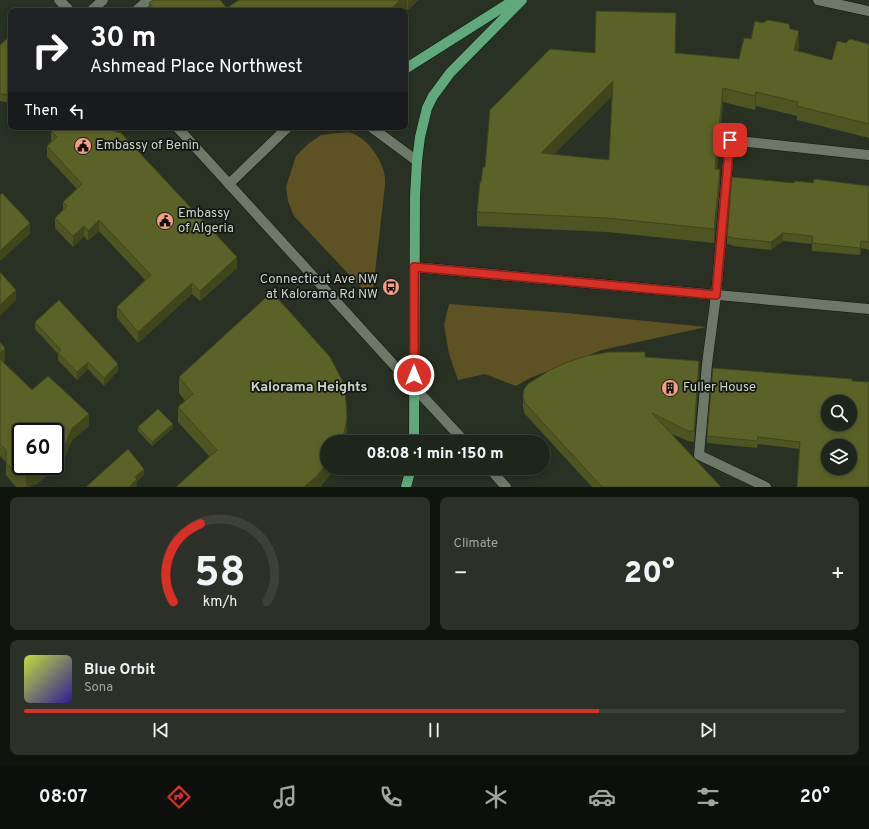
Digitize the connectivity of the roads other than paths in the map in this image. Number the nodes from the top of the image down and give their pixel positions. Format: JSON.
{"nodes":[{"id":1,"x":59,"y":0,"type":"edge"},
{"id":2,"x":103,"y":0,"type":"edge"},
{"id":3,"x":148,"y":0,"type":"edge"},
{"id":4,"x":514,"y":0,"type":"edge"},
{"id":5,"x":522,"y":0,"type":"edge"},
{"id":6,"x":818,"y":0,"type":"edge"},
{"id":7,"x":67,"y":8,"type":"edge"},
{"id":8,"x":94,"y":8,"type":"edge"},
{"id":9,"x":139,"y":8,"type":"edge"},
{"id":10,"x":869,"y":11,"type":"edge"},
{"id":11,"x":408,"y":67,"type":"edge"},
{"id":12,"x":180,"y":130,"type":"edge"},
{"id":13,"x":285,"y":130,"type":"edge"},
{"id":14,"x":375,"y":130,"type":"edge"},
{"id":15,"x":869,"y":155,"type":"edge"},
{"id":16,"x":417,"y":161,"type":"junction"},
{"id":17,"x":229,"y":184,"type":"junction"},
{"id":18,"x":414,"y":267,"type":"junction"},
{"id":19,"x":716,"y":295,"type":"junction"},
{"id":20,"x":869,"y":309,"type":"edge"},
{"id":21,"x":414,"y":387,"type":"junction"},
{"id":22,"x":414,"y":435,"type":"edge"},
{"id":23,"x":459,"y":435,"type":"edge"},
{"id":24,"x":409,"y":475,"type":"edge"},
{"id":25,"x":495,"y":475,"type":"edge"},
{"id":26,"x":406,"y":487,"type":"edge"},
{"id":27,"x":506,"y":487,"type":"edge"},
{"id":28,"x":766,"y":487,"type":"edge"}],
"edges":[{"from":1,"to":7,"type":"street"},
{"from":2,"to":8,"type":"street"},
{"from":3,"to":9,"type":"street"},
{"from":4,"to":11,"type":"main road"},
{"from":5,"to":16,"type":"main road"},
{"from":6,"to":10,"type":"street"},
{"from":12,"to":17,"type":"street"},
{"from":13,"to":17,"type":"street"},
{"from":14,"to":16,"type":"street"},
{"from":15,"to":19,"type":"street"},
{"from":16,"to":18,"type":"main road"},
{"from":17,"to":21,"type":"street"},
{"from":18,"to":19,"type":"street"},
{"from":18,"to":21,"type":"main road"},
{"from":19,"to":20,"type":"street"},
{"from":19,"to":28,"type":"street"},
{"from":21,"to":22,"type":"main road"},
{"from":21,"to":23,"type":"street"},
{"from":24,"to":26,"type":"main road"},
{"from":25,"to":27,"type":"street"}]}
